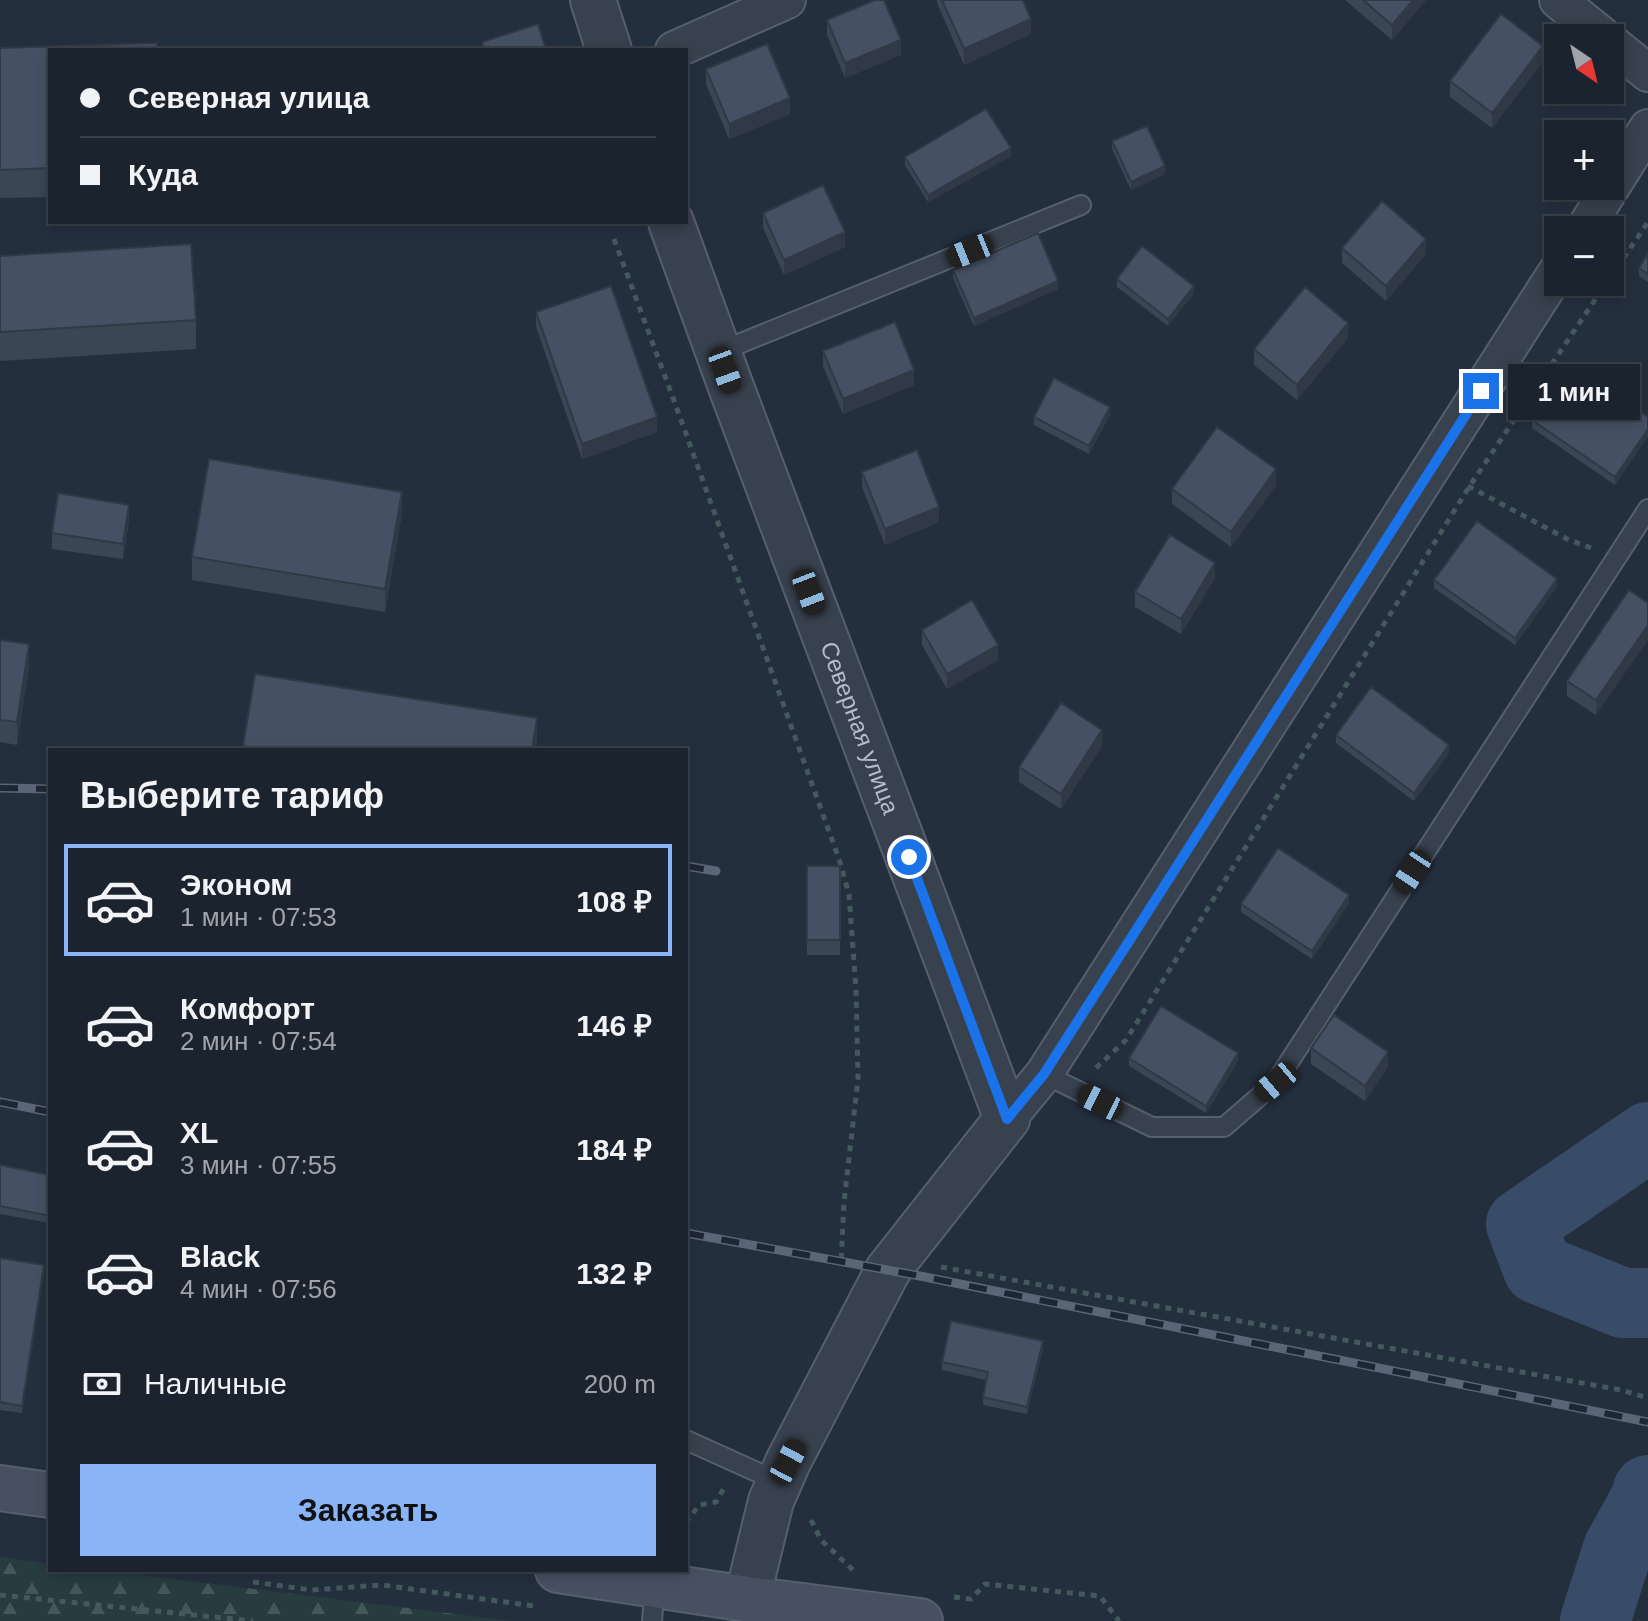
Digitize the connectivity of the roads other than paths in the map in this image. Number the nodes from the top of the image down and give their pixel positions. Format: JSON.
{"nodes":[{"id":1,"x":593,"y":0,"type":"edge"},
{"id":2,"x":787,"y":0,"type":"edge"},
{"id":3,"x":1558,"y":0,"type":"edge"},
{"id":4,"x":1588,"y":24,"type":"edge"},
{"id":5,"x":608,"y":48,"type":"edge"},
{"id":6,"x":679,"y":48,"type":"edge"},
{"id":7,"x":1624,"y":53,"type":"edge"},
{"id":8,"x":1648,"y":73,"type":"edge"},
{"id":9,"x":1648,"y":128,"type":"edge"},
{"id":10,"x":1081,"y":205,"type":"dead end"},
{"id":11,"x":1593,"y":216,"type":"edge"},
{"id":12,"x":672,"y":224,"type":"edge"},
{"id":13,"x":1544,"y":292,"type":"edge"},
{"id":14,"x":719,"y":352,"type":"junction"},
{"id":15,"x":1648,"y":509,"type":"edge"},
{"id":16,"x":1060,"y":1081,"type":"junction"},
{"id":17,"x":1007,"y":1119,"type":"junction"},
{"id":18,"x":688,"y":1441,"type":"edge"},
{"id":19,"x":779,"y":1482,"type":"junction"},
{"id":20,"x":0,"y":1488,"type":"edge"},
{"id":21,"x":48,"y":1495,"type":"edge"},
{"id":22,"x":548,"y":1588,"type":"edge"},
{"id":23,"x":747,"y":1599,"type":"junction"},
{"id":24,"x":653,"y":1603,"type":"edge"},
{"id":25,"x":930,"y":1608,"type":"edge"}],
"edges":[{"from":1,"to":5,"type":"street"},
{"from":2,"to":6,"type":"street"},
{"from":3,"to":4,"type":"street"},
{"from":7,"to":8,"type":"street"},
{"from":9,"to":11,"type":"street"},
{"from":10,"to":14,"type":"lane"},
{"from":12,"to":14,"type":"street","name":"Северная улица"},
{"from":13,"to":16,"type":"street"},
{"from":14,"to":17,"type":"street","name":"Северная улица"},
{"from":15,"to":16,"type":"lane"},
{"from":16,"to":17,"type":"street"},
{"from":17,"to":19,"type":"street"},
{"from":18,"to":19,"type":"lane"},
{"from":19,"to":23,"type":"street"},
{"from":20,"to":21,"type":"main road"},
{"from":22,"to":24,"type":"main road"},
{"from":23,"to":24,"type":"main road"},
{"from":23,"to":25,"type":"main road"}]}
